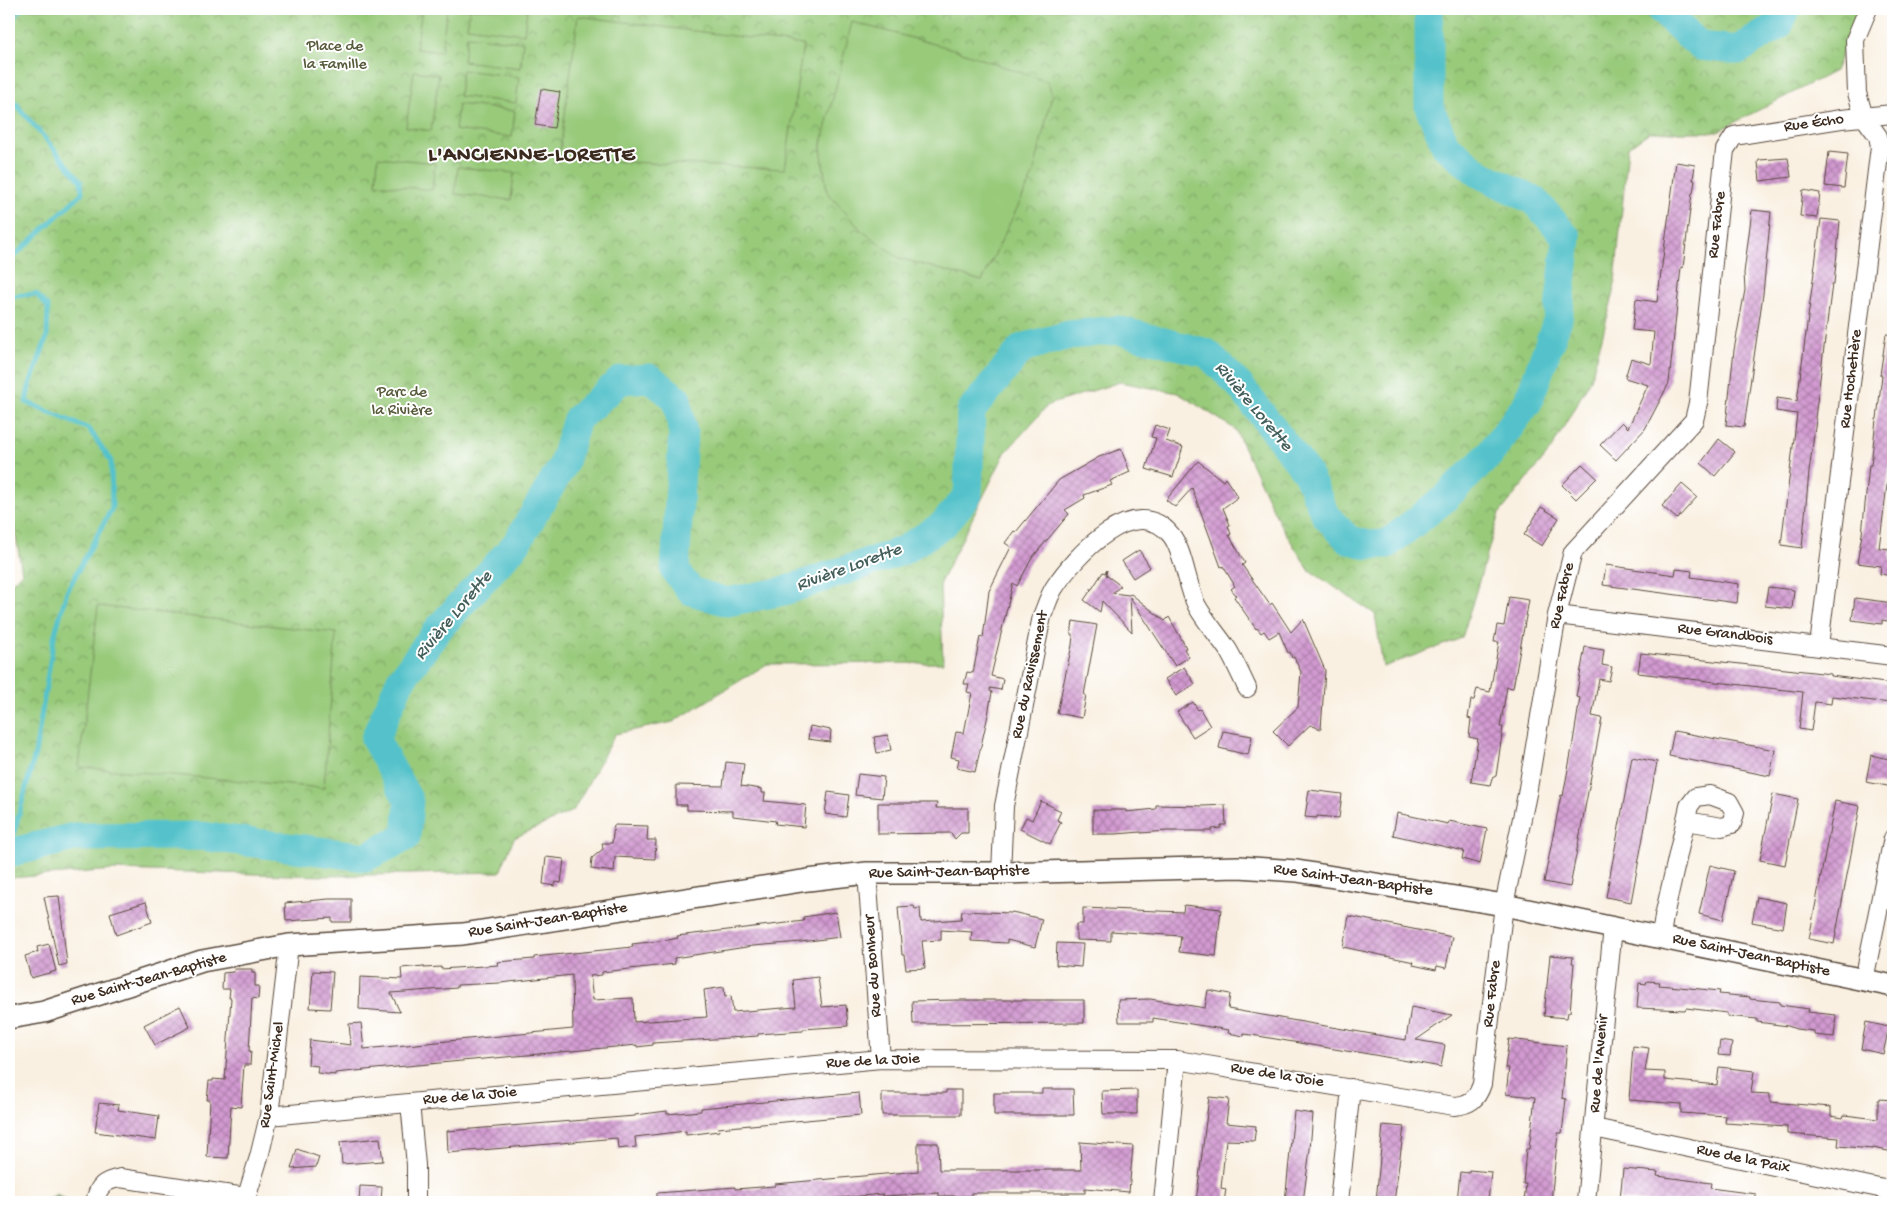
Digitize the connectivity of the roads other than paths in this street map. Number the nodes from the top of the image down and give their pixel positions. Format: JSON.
{"nodes":[{"id":1,"x":1868,"y":9,"type":"edge"},
{"id":2,"x":1893,"y":114,"type":"edge"},
{"id":3,"x":1864,"y":117,"type":"junction"},
{"id":4,"x":1734,"y":136,"type":"joint"},
{"id":5,"x":1557,"y":615,"type":"junction"},
{"id":6,"x":1819,"y":646,"type":"junction"},
{"id":7,"x":1893,"y":656,"type":"edge"},
{"id":8,"x":1247,"y":688,"type":"dead end"},
{"id":9,"x":1686,"y":821,"type":"dead end"},
{"id":10,"x":1893,"y":846,"type":"edge"},
{"id":11,"x":1002,"y":873,"type":"junction"},
{"id":12,"x":867,"y":874,"type":"junction"},
{"id":13,"x":1504,"y":904,"type":"junction"},
{"id":14,"x":1613,"y":927,"type":"junction"},
{"id":15,"x":1661,"y":937,"type":"junction"},
{"id":16,"x":289,"y":945,"type":"junction"},
{"id":17,"x":1864,"y":980,"type":"junction"},
{"id":18,"x":1893,"y":986,"type":"edge"},
{"id":19,"x":9,"y":1018,"type":"edge"},
{"id":20,"x":881,"y":1059,"type":"junction"},
{"id":21,"x":1178,"y":1060,"type":"junction"},
{"id":22,"x":1351,"y":1088,"type":"junction"},
{"id":23,"x":1474,"y":1099,"type":"joint"},
{"id":24,"x":410,"y":1103,"type":"junction"},
{"id":25,"x":269,"y":1116,"type":"junction"},
{"id":26,"x":1594,"y":1128,"type":"junction"},
{"id":27,"x":1893,"y":1191,"type":"edge"},
{"id":28,"x":245,"y":1200,"type":"edge"},
{"id":29,"x":95,"y":1202,"type":"edge"},
{"id":30,"x":416,"y":1202,"type":"edge"},
{"id":31,"x":1163,"y":1202,"type":"edge"},
{"id":32,"x":1339,"y":1202,"type":"edge"},
{"id":33,"x":1586,"y":1202,"type":"edge"}],
"edges":[{"from":1,"to":3,"type":"street","name":"Rue Hochetière"},
{"from":2,"to":3,"type":"street","name":"Rue Écho"},
{"from":3,"to":4,"type":"street","name":"Rue Écho"},
{"from":3,"to":6,"type":"street","name":"Rue Hochetière"},
{"from":4,"to":5,"type":"street","name":"Rue Fabre"},
{"from":5,"to":6,"type":"street","name":"Rue Grandbois"},
{"from":5,"to":13,"type":"street","name":"Rue Fabre"},
{"from":6,"to":7,"type":"street","name":"Rue Grandbois"},
{"from":8,"to":11,"type":"street","name":"Rue du Ravissement"},
{"from":9,"to":15,"type":"street"},
{"from":10,"to":17,"type":"street"},
{"from":11,"to":12,"type":"street","name":"Rue Saint-Jean-Baptiste"},
{"from":11,"to":13,"type":"street","name":"Rue Saint-Jean-Baptiste"},
{"from":12,"to":16,"type":"street","name":"Rue Saint-Jean-Baptiste"},
{"from":12,"to":20,"type":"street","name":"Rue du Bonheur"},
{"from":13,"to":14,"type":"street","name":"Rue Saint-Jean-Baptiste"},
{"from":13,"to":23,"type":"street","name":"Rue Fabre"},
{"from":14,"to":15,"type":"street","name":"Rue Saint-Jean-Baptiste"},
{"from":14,"to":26,"type":"street","name":"Rue de l'Avenir"},
{"from":15,"to":17,"type":"street","name":"Rue Saint-Jean-Baptiste"},
{"from":16,"to":19,"type":"street","name":"Rue Saint-Jean-Baptiste"},
{"from":16,"to":25,"type":"street","name":"Rue Saint-Michel"},
{"from":17,"to":18,"type":"street","name":"Rue Saint-Jean-Baptiste"},
{"from":20,"to":21,"type":"street","name":"Rue de la Joie"},
{"from":20,"to":24,"type":"street","name":"Rue de la Joie"},
{"from":21,"to":22,"type":"street","name":"Rue de la Joie"},
{"from":21,"to":31,"type":"street"},
{"from":22,"to":23,"type":"street","name":"Rue de la Joie"},
{"from":22,"to":32,"type":"street"},
{"from":24,"to":25,"type":"street","name":"Rue de la Joie"},
{"from":24,"to":30,"type":"street"},
{"from":25,"to":28,"type":"street","name":"Rue Saint-Michel"},
{"from":26,"to":27,"type":"street","name":"Rue de la Paix"},
{"from":26,"to":33,"type":"street","name":"Rue de l'Avenir"},
{"from":28,"to":29,"type":"street"}]}
